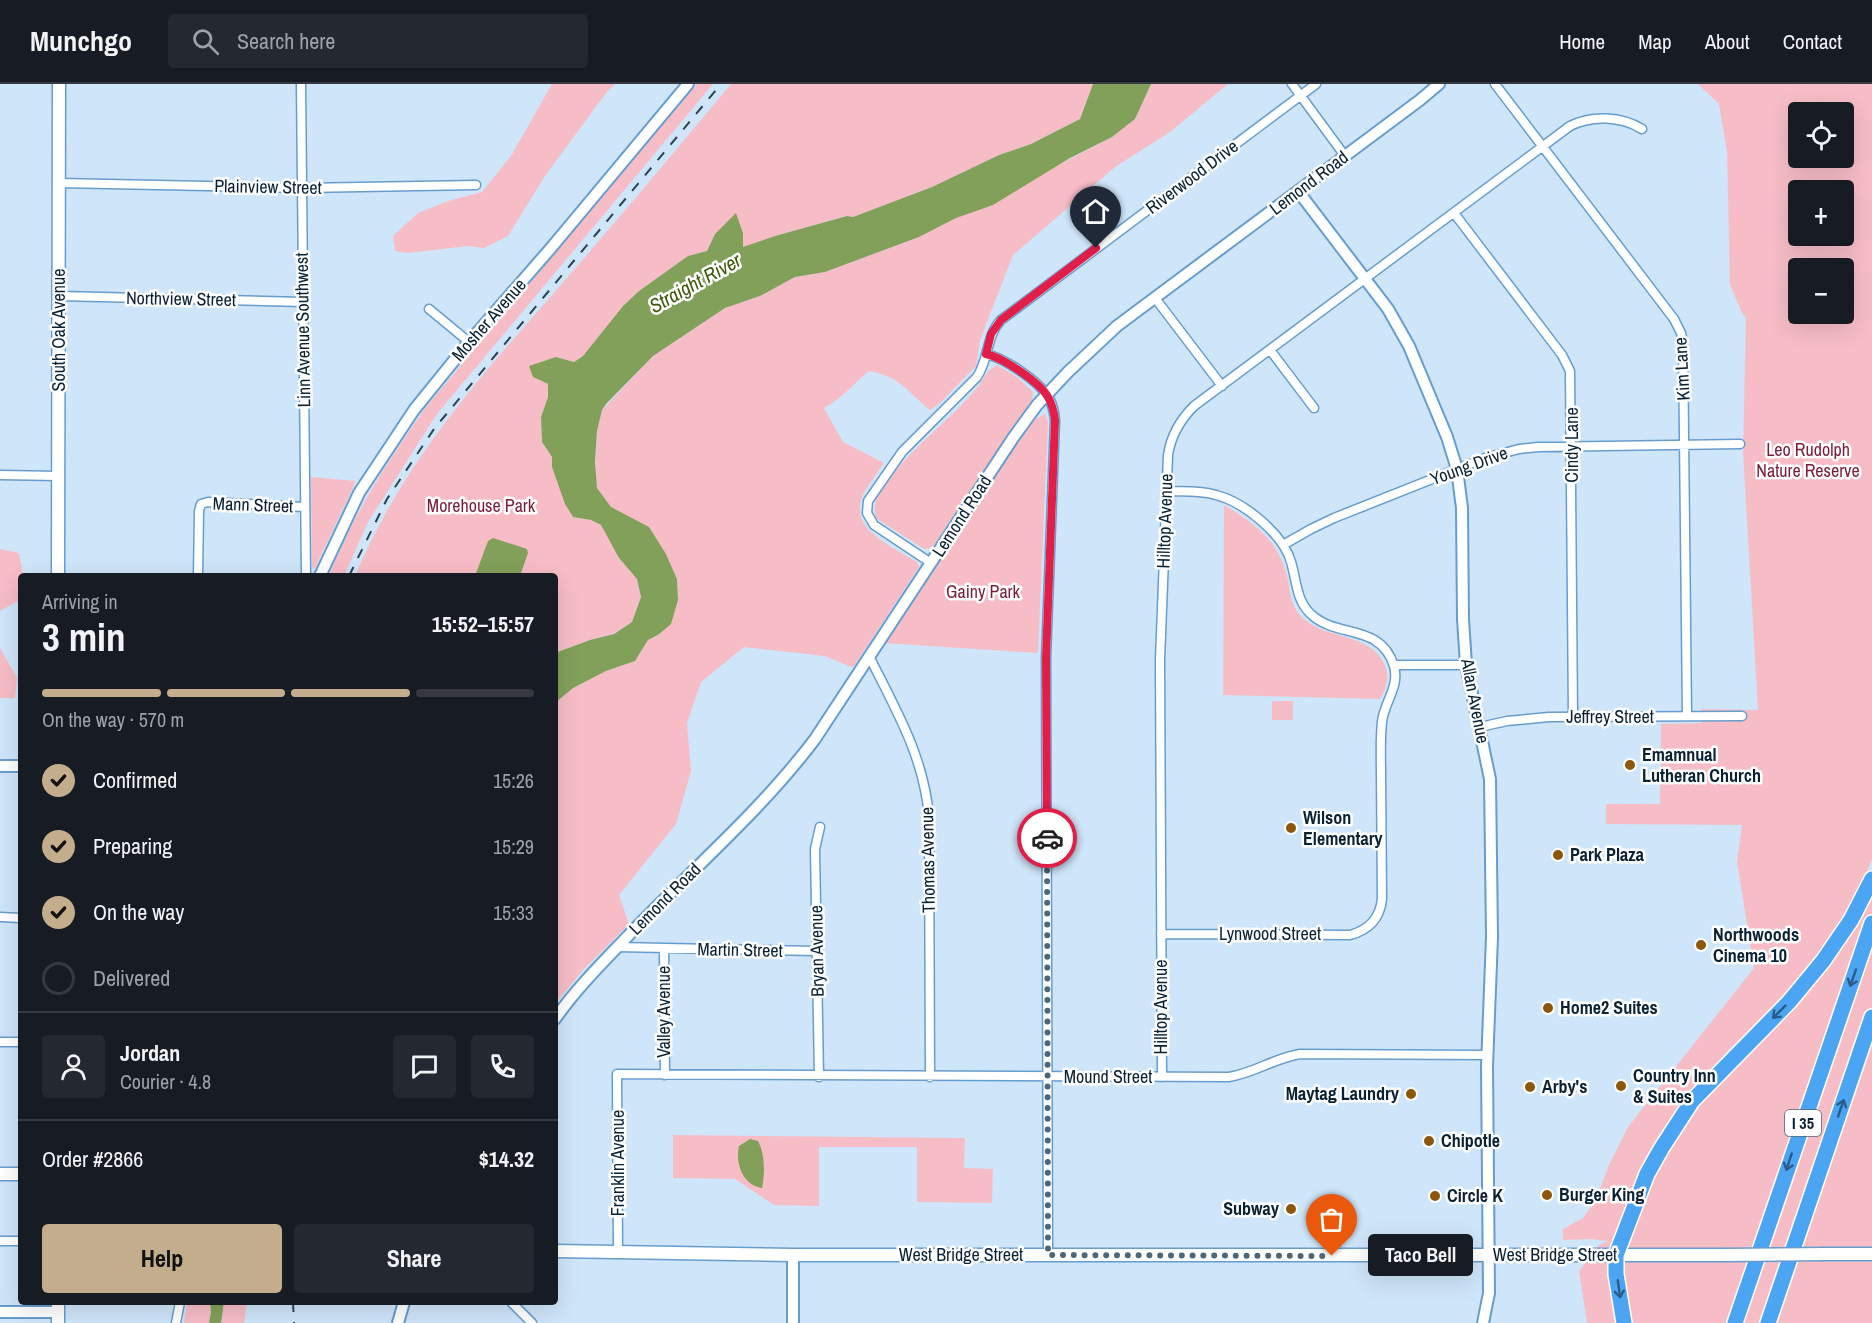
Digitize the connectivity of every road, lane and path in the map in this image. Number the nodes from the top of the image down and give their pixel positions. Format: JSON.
{"nodes":[{"id":1,"x":59,"y":84,"type":"edge"},
{"id":2,"x":301,"y":84,"type":"edge"},
{"id":3,"x":688,"y":84,"type":"edge"},
{"id":4,"x":1292,"y":84,"type":"edge"},
{"id":5,"x":1316,"y":84,"type":"edge"},
{"id":6,"x":1439,"y":84,"type":"edge"},
{"id":7,"x":1494,"y":84,"type":"edge"},
{"id":8,"x":1300,"y":96,"type":"junction"},
{"id":9,"x":1642,"y":129,"type":"dead end"},
{"id":10,"x":1542,"y":147,"type":"junction"},
{"id":11,"x":1345,"y":156,"type":"junction"},
{"id":12,"x":59,"y":183,"type":"junction"},
{"id":13,"x":476,"y":185,"type":"dead end"},
{"id":14,"x":302,"y":188,"type":"junction"},
{"id":15,"x":1298,"y":191,"type":"junction"},
{"id":16,"x":1454,"y":213,"type":"junction"},
{"id":17,"x":1365,"y":279,"type":"junction"},
{"id":18,"x":59,"y":296,"type":"junction"},
{"id":19,"x":1155,"y":298,"type":"junction"},
{"id":20,"x":303,"y":302,"type":"junction"},
{"id":21,"x":429,"y":309,"type":"dead end"},
{"id":22,"x":469,"y":342,"type":"junction"},
{"id":23,"x":1270,"y":350,"type":"junction"},
{"id":24,"x":986,"y":354,"type":"junction"},
{"id":25,"x":1222,"y":386,"type":"junction"},
{"id":26,"x":1047,"y":394,"type":"junction"},
{"id":27,"x":1314,"y":408,"type":"dead end"},
{"id":28,"x":1740,"y":444,"type":"dead end"},
{"id":29,"x":1684,"y":445,"type":"junction"},
{"id":30,"x":1572,"y":446,"type":"junction"},
{"id":31,"x":1457,"y":469,"type":"junction"},
{"id":32,"x":0,"y":475,"type":"edge"},
{"id":33,"x":59,"y":476,"type":"junction"},
{"id":34,"x":1166,"y":491,"type":"junction"},
{"id":35,"x":304,"y":507,"type":"junction"},
{"id":36,"x":1283,"y":545,"type":"junction"},
{"id":37,"x":931,"y":563,"type":"junction"},
{"id":38,"x":58,"y":573,"type":"edge"},
{"id":39,"x":198,"y":573,"type":"edge"},
{"id":40,"x":306,"y":573,"type":"edge"},
{"id":41,"x":321,"y":573,"type":"edge"},
{"id":42,"x":869,"y":656,"type":"junction"},
{"id":43,"x":1394,"y":665,"type":"junction"},
{"id":44,"x":1466,"y":665,"type":"junction"},
{"id":45,"x":1687,"y":716,"type":"junction"},
{"id":46,"x":1742,"y":716,"type":"dead end"},
{"id":47,"x":1573,"y":717,"type":"junction"},
{"id":48,"x":1480,"y":727,"type":"junction"},
{"id":49,"x":0,"y":766,"type":"edge"},
{"id":50,"x":18,"y":766,"type":"edge"},
{"id":51,"x":820,"y":827,"type":"dead end"},
{"id":52,"x":1872,"y":879,"type":"edge"},
{"id":53,"x":0,"y":917,"type":"edge"},
{"id":54,"x":18,"y":918,"type":"edge"},
{"id":55,"x":1872,"y":923,"type":"edge"},
{"id":56,"x":1161,"y":934,"type":"junction"},
{"id":57,"x":617,"y":947,"type":"junction"},
{"id":58,"x":663,"y":949,"type":"junction"},
{"id":59,"x":817,"y":951,"type":"junction"},
{"id":60,"x":558,"y":1015,"type":"edge"},
{"id":61,"x":1872,"y":1017,"type":"edge"},
{"id":62,"x":0,"y":1042,"type":"edge"},
{"id":63,"x":18,"y":1042,"type":"edge"},
{"id":64,"x":1487,"y":1055,"type":"junction"},
{"id":65,"x":617,"y":1074,"type":"joint"},
{"id":66,"x":664,"y":1075,"type":"junction"},
{"id":67,"x":819,"y":1077,"type":"junction"},
{"id":68,"x":930,"y":1077,"type":"junction"},
{"id":69,"x":1048,"y":1077,"type":"junction"},
{"id":70,"x":1161,"y":1077,"type":"junction"},
{"id":71,"x":0,"y":1174,"type":"edge"},
{"id":72,"x":18,"y":1174,"type":"edge"},
{"id":73,"x":0,"y":1241,"type":"edge"},
{"id":74,"x":18,"y":1241,"type":"edge"},
{"id":75,"x":558,"y":1251,"type":"edge"},
{"id":76,"x":618,"y":1252,"type":"junction"},
{"id":77,"x":1872,"y":1254,"type":"edge"},
{"id":78,"x":794,"y":1255,"type":"junction"},
{"id":79,"x":1048,"y":1255,"type":"junction"},
{"id":80,"x":1488,"y":1255,"type":"junction"},
{"id":81,"x":1616,"y":1255,"type":"junction"},
{"id":82,"x":179,"y":1305,"type":"edge"},
{"id":83,"x":403,"y":1305,"type":"edge"},
{"id":84,"x":514,"y":1305,"type":"edge"},
{"id":85,"x":0,"y":1312,"type":"edge"},
{"id":86,"x":58,"y":1312,"type":"edge"},
{"id":87,"x":176,"y":1323,"type":"edge"},
{"id":88,"x":398,"y":1323,"type":"edge"},
{"id":89,"x":532,"y":1323,"type":"edge"},
{"id":90,"x":793,"y":1323,"type":"edge"},
{"id":91,"x":1483,"y":1323,"type":"edge"},
{"id":92,"x":1624,"y":1323,"type":"edge"},
{"id":93,"x":1735,"y":1323,"type":"edge"},
{"id":94,"x":1768,"y":1323,"type":"edge"}],
"edges":[{"from":1,"to":12,"type":"main road","name":"South Oak Avenue"},
{"from":2,"to":14,"type":"street","name":"Linn Avenue Southwest"},
{"from":3,"to":22,"type":"street","name":"Mosher Avenue"},
{"from":4,"to":8,"type":"street"},
{"from":5,"to":8,"type":"street","name":"Riverwood Drive"},
{"from":6,"to":11,"type":"street","name":"Lemond Road"},
{"from":7,"to":10,"type":"street","name":"Kim Lane"},
{"from":8,"to":11,"type":"street"},
{"from":8,"to":24,"type":"street","name":"Riverwood Drive"},
{"from":9,"to":10,"type":"street","name":"Hilltop Avenue"},
{"from":10,"to":16,"type":"street","name":"Hilltop Avenue"},
{"from":10,"to":29,"type":"street","name":"Kim Lane"},
{"from":11,"to":15,"type":"street","name":"Lemond Road"},
{"from":12,"to":14,"type":"street","name":"Plainview Street"},
{"from":12,"to":18,"type":"main road","name":"South Oak Avenue"},
{"from":13,"to":14,"type":"street","name":"Plainview Street"},
{"from":14,"to":20,"type":"street","name":"Linn Avenue Southwest"},
{"from":15,"to":17,"type":"street","name":"Allan Avenue"},
{"from":15,"to":19,"type":"street","name":"Lemond Road"},
{"from":16,"to":17,"type":"street","name":"Hilltop Avenue"},
{"from":16,"to":30,"type":"street","name":"Cindy Lane"},
{"from":17,"to":23,"type":"street","name":"Hilltop Avenue"},
{"from":17,"to":31,"type":"street","name":"Allan Avenue"},
{"from":18,"to":20,"type":"street","name":"Northview Street"},
{"from":18,"to":33,"type":"main road","name":"South Oak Avenue"},
{"from":19,"to":25,"type":"street"},
{"from":19,"to":26,"type":"street","name":"Lemond Road"},
{"from":20,"to":35,"type":"street","name":"Linn Avenue Southwest"},
{"from":21,"to":22,"type":"street"},
{"from":22,"to":41,"type":"street","name":"Mosher Avenue"},
{"from":23,"to":25,"type":"street","name":"Hilltop Avenue"},
{"from":23,"to":27,"type":"street"},
{"from":24,"to":26,"type":"street"},
{"from":24,"to":37,"type":"street","name":"Riverwood Drive"},
{"from":25,"to":34,"type":"street","name":"Hilltop Avenue"},
{"from":26,"to":37,"type":"street","name":"Lemond Road"},
{"from":26,"to":69,"type":"street"},
{"from":28,"to":29,"type":"street","name":"Young Drive"},
{"from":29,"to":30,"type":"street","name":"Young Drive"},
{"from":29,"to":45,"type":"street","name":"Kim Lane"},
{"from":30,"to":31,"type":"street","name":"Young Drive"},
{"from":30,"to":47,"type":"street","name":"Cindy Lane"},
{"from":31,"to":36,"type":"street","name":"Young Drive"},
{"from":31,"to":44,"type":"street","name":"Allan Avenue"},
{"from":32,"to":33,"type":"street"},
{"from":33,"to":38,"type":"main road","name":"South Oak Avenue"},
{"from":34,"to":36,"type":"street"},
{"from":34,"to":56,"type":"street","name":"Hilltop Avenue"},
{"from":35,"to":39,"type":"street","name":"Mann Street"},
{"from":35,"to":40,"type":"street","name":"Linn Avenue Southwest"},
{"from":36,"to":43,"type":"street"},
{"from":37,"to":42,"type":"street","name":"Lemond Road"},
{"from":42,"to":57,"type":"street","name":"Lemond Road"},
{"from":42,"to":68,"type":"street","name":"Thomas Avenue"},
{"from":43,"to":44,"type":"street"},
{"from":43,"to":56,"type":"street","name":"Lynwood Street"},
{"from":44,"to":48,"type":"street","name":"Allan Avenue"},
{"from":45,"to":46,"type":"street","name":"Jeffrey Street"},
{"from":45,"to":47,"type":"street","name":"Jeffrey Street"},
{"from":47,"to":48,"type":"street","name":"Jeffrey Street"},
{"from":48,"to":64,"type":"street","name":"Allan Avenue"},
{"from":49,"to":50,"type":"street"},
{"from":51,"to":59,"type":"street","name":"Bryan Avenue"},
{"from":52,"to":81,"type":"highway","one_way":true},
{"from":53,"to":54,"type":"street"},
{"from":55,"to":93,"type":"highway","number":"I 35","one_way":true},
{"from":56,"to":70,"type":"street","name":"Hilltop Avenue"},
{"from":57,"to":58,"type":"street","name":"Martin Street"},
{"from":57,"to":60,"type":"street","name":"Lemond Road"},
{"from":58,"to":59,"type":"street","name":"Martin Street"},
{"from":58,"to":66,"type":"street","name":"Valley Avenue"},
{"from":59,"to":67,"type":"street","name":"Bryan Avenue"},
{"from":94,"to":61,"type":"highway","number":"I 35","one_way":true},
{"from":62,"to":63,"type":"street"},
{"from":64,"to":70,"type":"street","name":"Mound Street"},
{"from":64,"to":80,"type":"street","name":"Allan Avenue"},
{"from":65,"to":66,"type":"street","name":"Mound Street"},
{"from":65,"to":76,"type":"street","name":"Franklin Avenue"},
{"from":66,"to":67,"type":"street","name":"Mound Street"},
{"from":67,"to":68,"type":"street","name":"Mound Street"},
{"from":68,"to":69,"type":"street","name":"Mound Street"},
{"from":69,"to":70,"type":"street","name":"Mound Street"},
{"from":69,"to":79,"type":"street"},
{"from":71,"to":72,"type":"main road"},
{"from":73,"to":74,"type":"street"},
{"from":75,"to":76,"type":"main road","name":"West Bridge Street"},
{"from":76,"to":78,"type":"main road","name":"West Bridge Street"},
{"from":77,"to":81,"type":"main road","name":"West Bridge Street","bridge":true},
{"from":78,"to":79,"type":"main road","name":"West Bridge Street"},
{"from":78,"to":90,"type":"street"},
{"from":79,"to":80,"type":"main road","name":"West Bridge Street"},
{"from":80,"to":81,"type":"main road","name":"West Bridge Street"},
{"from":80,"to":91,"type":"street","name":"Allan Avenue"},
{"from":81,"to":92,"type":"highway","one_way":true},
{"from":82,"to":87,"type":"street"},
{"from":83,"to":88,"type":"street"},
{"from":84,"to":89,"type":"street"},
{"from":85,"to":86,"type":"street"}]}
